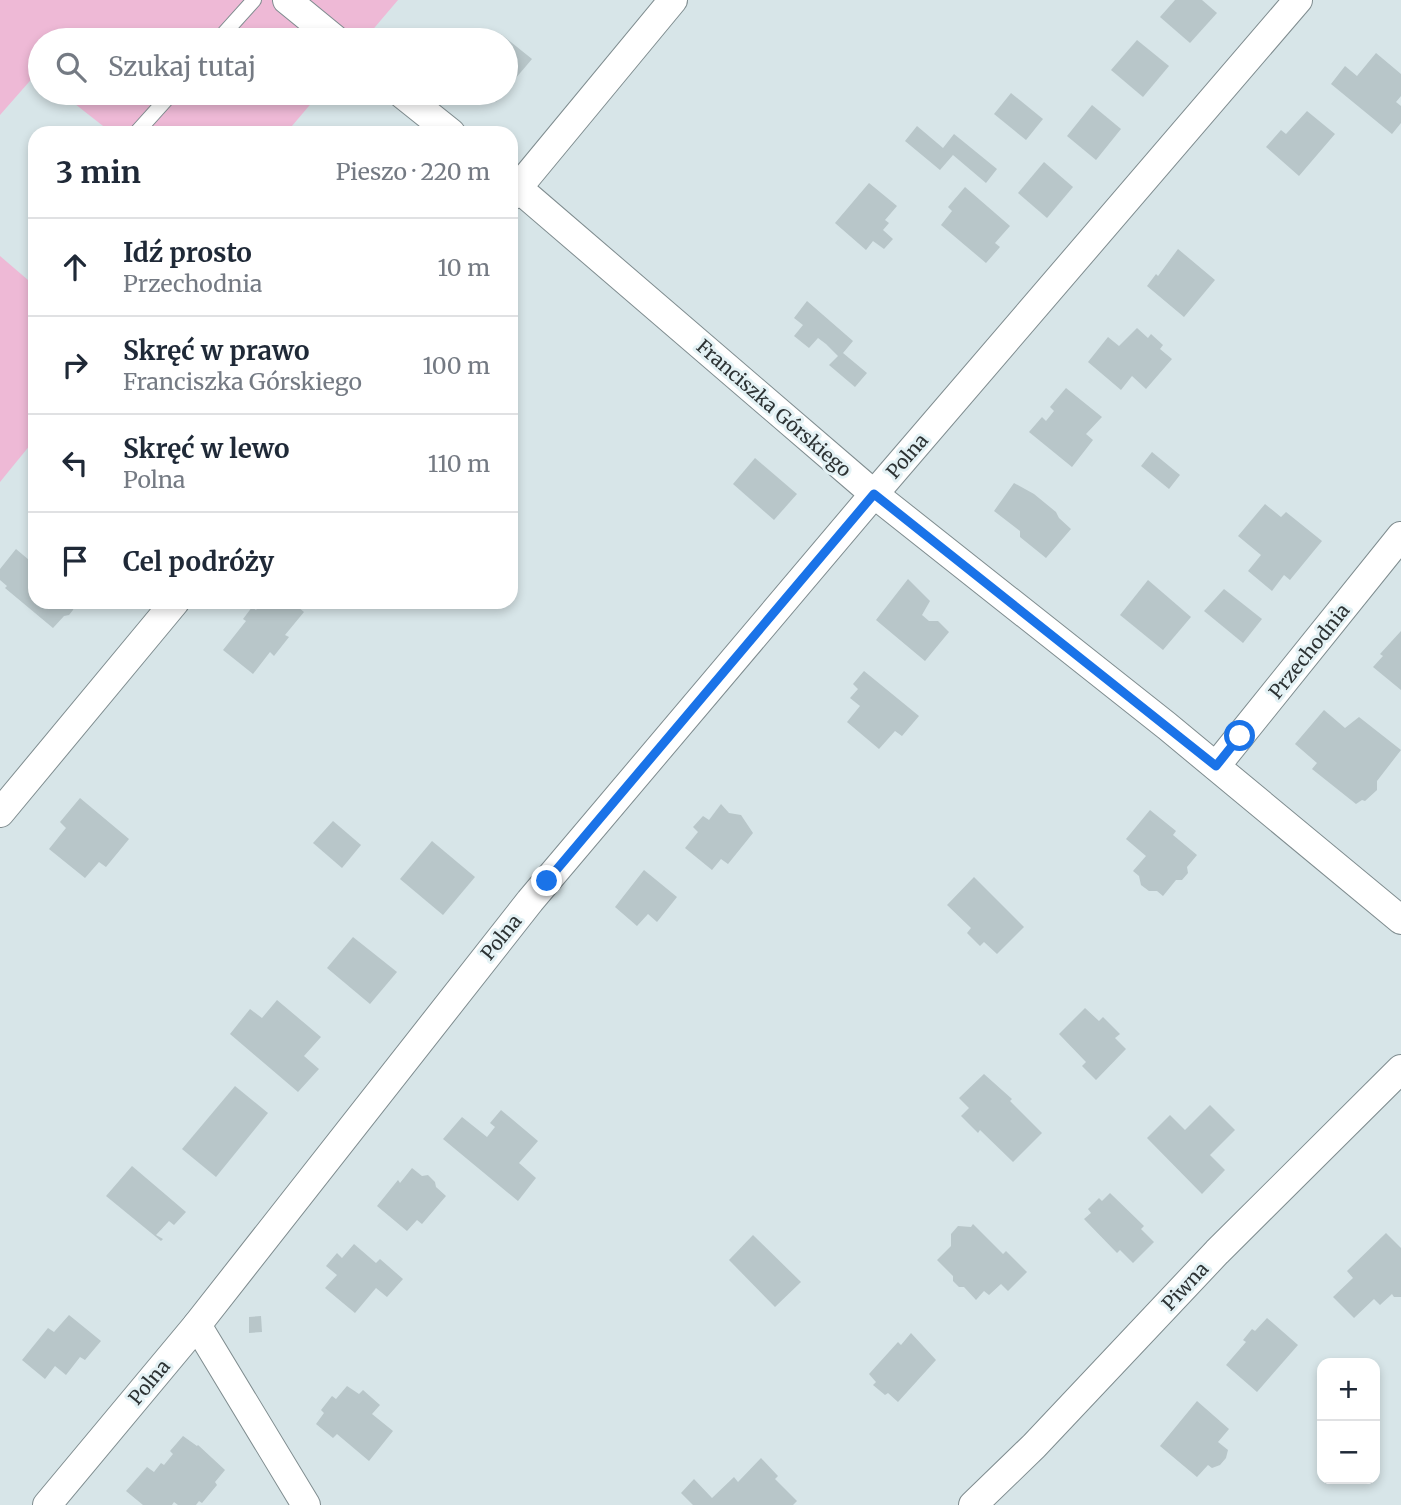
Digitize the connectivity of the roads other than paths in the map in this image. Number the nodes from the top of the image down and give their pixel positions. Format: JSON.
{"nodes":[{"id":1,"x":254,"y":0,"type":"edge"},
{"id":2,"x":287,"y":0,"type":"edge"},
{"id":3,"x":673,"y":0,"type":"edge"},
{"id":4,"x":1298,"y":0,"type":"edge"},
{"id":5,"x":229,"y":28,"type":"edge"},
{"id":6,"x":321,"y":28,"type":"edge"},
{"id":7,"x":161,"y":105,"type":"edge"},
{"id":8,"x":416,"y":105,"type":"edge"},
{"id":9,"x":142,"y":126,"type":"edge"},
{"id":10,"x":442,"y":126,"type":"edge"},
{"id":11,"x":518,"y":183,"type":"edge"},
{"id":12,"x":518,"y":193,"type":"edge"},
{"id":13,"x":874,"y":494,"type":"junction"},
{"id":14,"x":1401,"y":536,"type":"edge"},
{"id":15,"x":169,"y":609,"type":"edge"},
{"id":16,"x":1216,"y":766,"type":"junction"},
{"id":17,"x":0,"y":813,"type":"edge"},
{"id":18,"x":1401,"y":920,"type":"edge"},
{"id":19,"x":1401,"y":1069,"type":"edge"},
{"id":20,"x":197,"y":1325,"type":"junction"},
{"id":21,"x":47,"y":1505,"type":"edge"},
{"id":22,"x":306,"y":1505,"type":"edge"},
{"id":23,"x":973,"y":1505,"type":"edge"}],
"edges":[{"from":1,"to":5,"type":"lane"},
{"from":2,"to":6,"type":"street"},
{"from":3,"to":11,"type":"street"},
{"from":4,"to":13,"type":"street","name":"Polna"},
{"from":7,"to":9,"type":"lane"},
{"from":8,"to":10,"type":"street"},
{"from":12,"to":13,"type":"street","name":"Franciszka Górskiego"},
{"from":13,"to":16,"type":"street","name":"Franciszka Górskiego"},
{"from":13,"to":20,"type":"street","name":"Polna"},
{"from":14,"to":16,"type":"street","name":"Przechodnia"},
{"from":15,"to":17,"type":"street"},
{"from":16,"to":18,"type":"street","name":"Franciszka Górskiego"},
{"from":19,"to":23,"type":"street","name":"Piwna"},
{"from":20,"to":21,"type":"street","name":"Polna"},
{"from":20,"to":22,"type":"street"}]}
